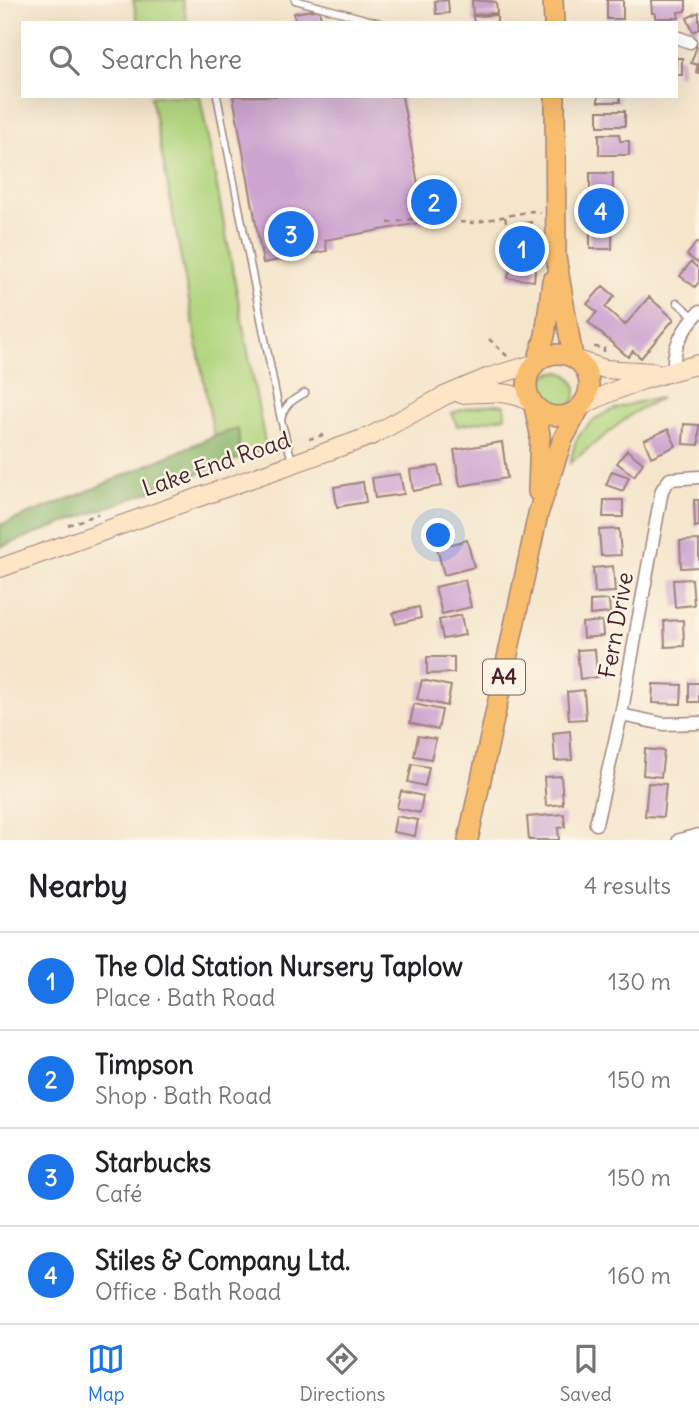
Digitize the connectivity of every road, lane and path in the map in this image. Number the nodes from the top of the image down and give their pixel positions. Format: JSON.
{"nodes":[{"id":1,"x":295,"y":0,"type":"edge"},
{"id":2,"x":553,"y":0,"type":"edge"},
{"id":3,"x":373,"y":21,"type":"edge"},
{"id":4,"x":554,"y":21,"type":"edge"},
{"id":5,"x":678,"y":38,"type":"edge"},
{"id":6,"x":690,"y":42,"type":"dead end"},
{"id":7,"x":217,"y":98,"type":"edge"},
{"id":8,"x":555,"y":98,"type":"edge"},
{"id":9,"x":505,"y":217,"type":"junction"},
{"id":10,"x":443,"y":219,"type":"dead end"},
{"id":11,"x":460,"y":222,"type":"dead end"},
{"id":12,"x":541,"y":222,"type":"dead end"},
{"id":13,"x":388,"y":223,"type":"dead end"},
{"id":14,"x":514,"y":234,"type":"dead end"},
{"id":15,"x":555,"y":257,"type":"junction"},
{"id":16,"x":677,"y":302,"type":"dead end"},
{"id":17,"x":696,"y":314,"type":"edge"},
{"id":18,"x":489,"y":339,"type":"dead end"},
{"id":19,"x":575,"y":359,"type":"junction"},
{"id":20,"x":512,"y":360,"type":"dead end"},
{"id":21,"x":536,"y":363,"type":"junction"},
{"id":22,"x":699,"y":364,"type":"edge"},
{"id":23,"x":669,"y":371,"type":"junction"},
{"id":24,"x":305,"y":393,"type":"dead end"},
{"id":25,"x":444,"y":396,"type":"junction"},
{"id":26,"x":533,"y":404,"type":"junction"},
{"id":27,"x":580,"y":407,"type":"junction"},
{"id":28,"x":281,"y":420,"type":"junction"},
{"id":29,"x":328,"y":433,"type":"dead end"},
{"id":30,"x":291,"y":456,"type":"junction"},
{"id":31,"x":699,"y":477,"type":"edge"},
{"id":32,"x":538,"y":514,"type":"junction"},
{"id":33,"x":0,"y":568,"type":"edge"},
{"id":34,"x":621,"y":715,"type":"junction"},
{"id":35,"x":699,"y":723,"type":"edge"},
{"id":36,"x":600,"y":808,"type":"junction"},
{"id":37,"x":613,"y":811,"type":"dead end"},
{"id":38,"x":596,"y":824,"type":"dead end"},
{"id":39,"x":699,"y":835,"type":"edge"},
{"id":40,"x":468,"y":840,"type":"edge"},
{"id":41,"x":679,"y":840,"type":"edge"}],
"edges":[{"from":1,"to":3,"type":"lane"},
{"from":2,"to":4,"type":"main road"},
{"from":5,"to":6,"type":"street"},
{"from":7,"to":28,"type":"lane"},
{"from":8,"to":15,"type":"main road"},
{"from":9,"to":11,"type":"path"},
{"from":9,"to":12,"type":"path"},
{"from":9,"to":14,"type":"path"},
{"from":10,"to":13,"type":"path"},
{"from":15,"to":19,"type":"main road"},
{"from":15,"to":21,"type":"main road"},
{"from":16,"to":17,"type":"lane"},
{"from":17,"to":23,"type":"street"},
{"from":18,"to":20,"type":"path"},
{"from":19,"to":21,"type":"main road"},
{"from":19,"to":23,"type":"main road"},
{"from":19,"to":27,"type":"main road"},
{"from":21,"to":25,"type":"main road","name":"Lake End Road"},
{"from":21,"to":26,"type":"main road"},
{"from":22,"to":23,"type":"main road"},
{"from":23,"to":27,"type":"main road"},
{"from":24,"to":28,"type":"lane"},
{"from":25,"to":26,"type":"main road","name":"Lake End Road"},
{"from":25,"to":30,"type":"main road","name":"Lake End Road"},
{"from":26,"to":27,"type":"main road"},
{"from":26,"to":32,"type":"main road","number":"A4"},
{"from":27,"to":32,"type":"main road","number":"A4"},
{"from":28,"to":30,"type":"lane"},
{"from":29,"to":30,"type":"path"},
{"from":30,"to":33,"type":"main road","name":"Lake End Road"},
{"from":31,"to":34,"type":"street","name":"Fern Drive"},
{"from":32,"to":40,"type":"main road","number":"A4"},
{"from":34,"to":35,"type":"street"},
{"from":34,"to":36,"type":"street","name":"Fern Drive"},
{"from":36,"to":37,"type":"street"},
{"from":36,"to":38,"type":"street","name":"Fern Drive"},
{"from":39,"to":41,"type":"street"}]}
